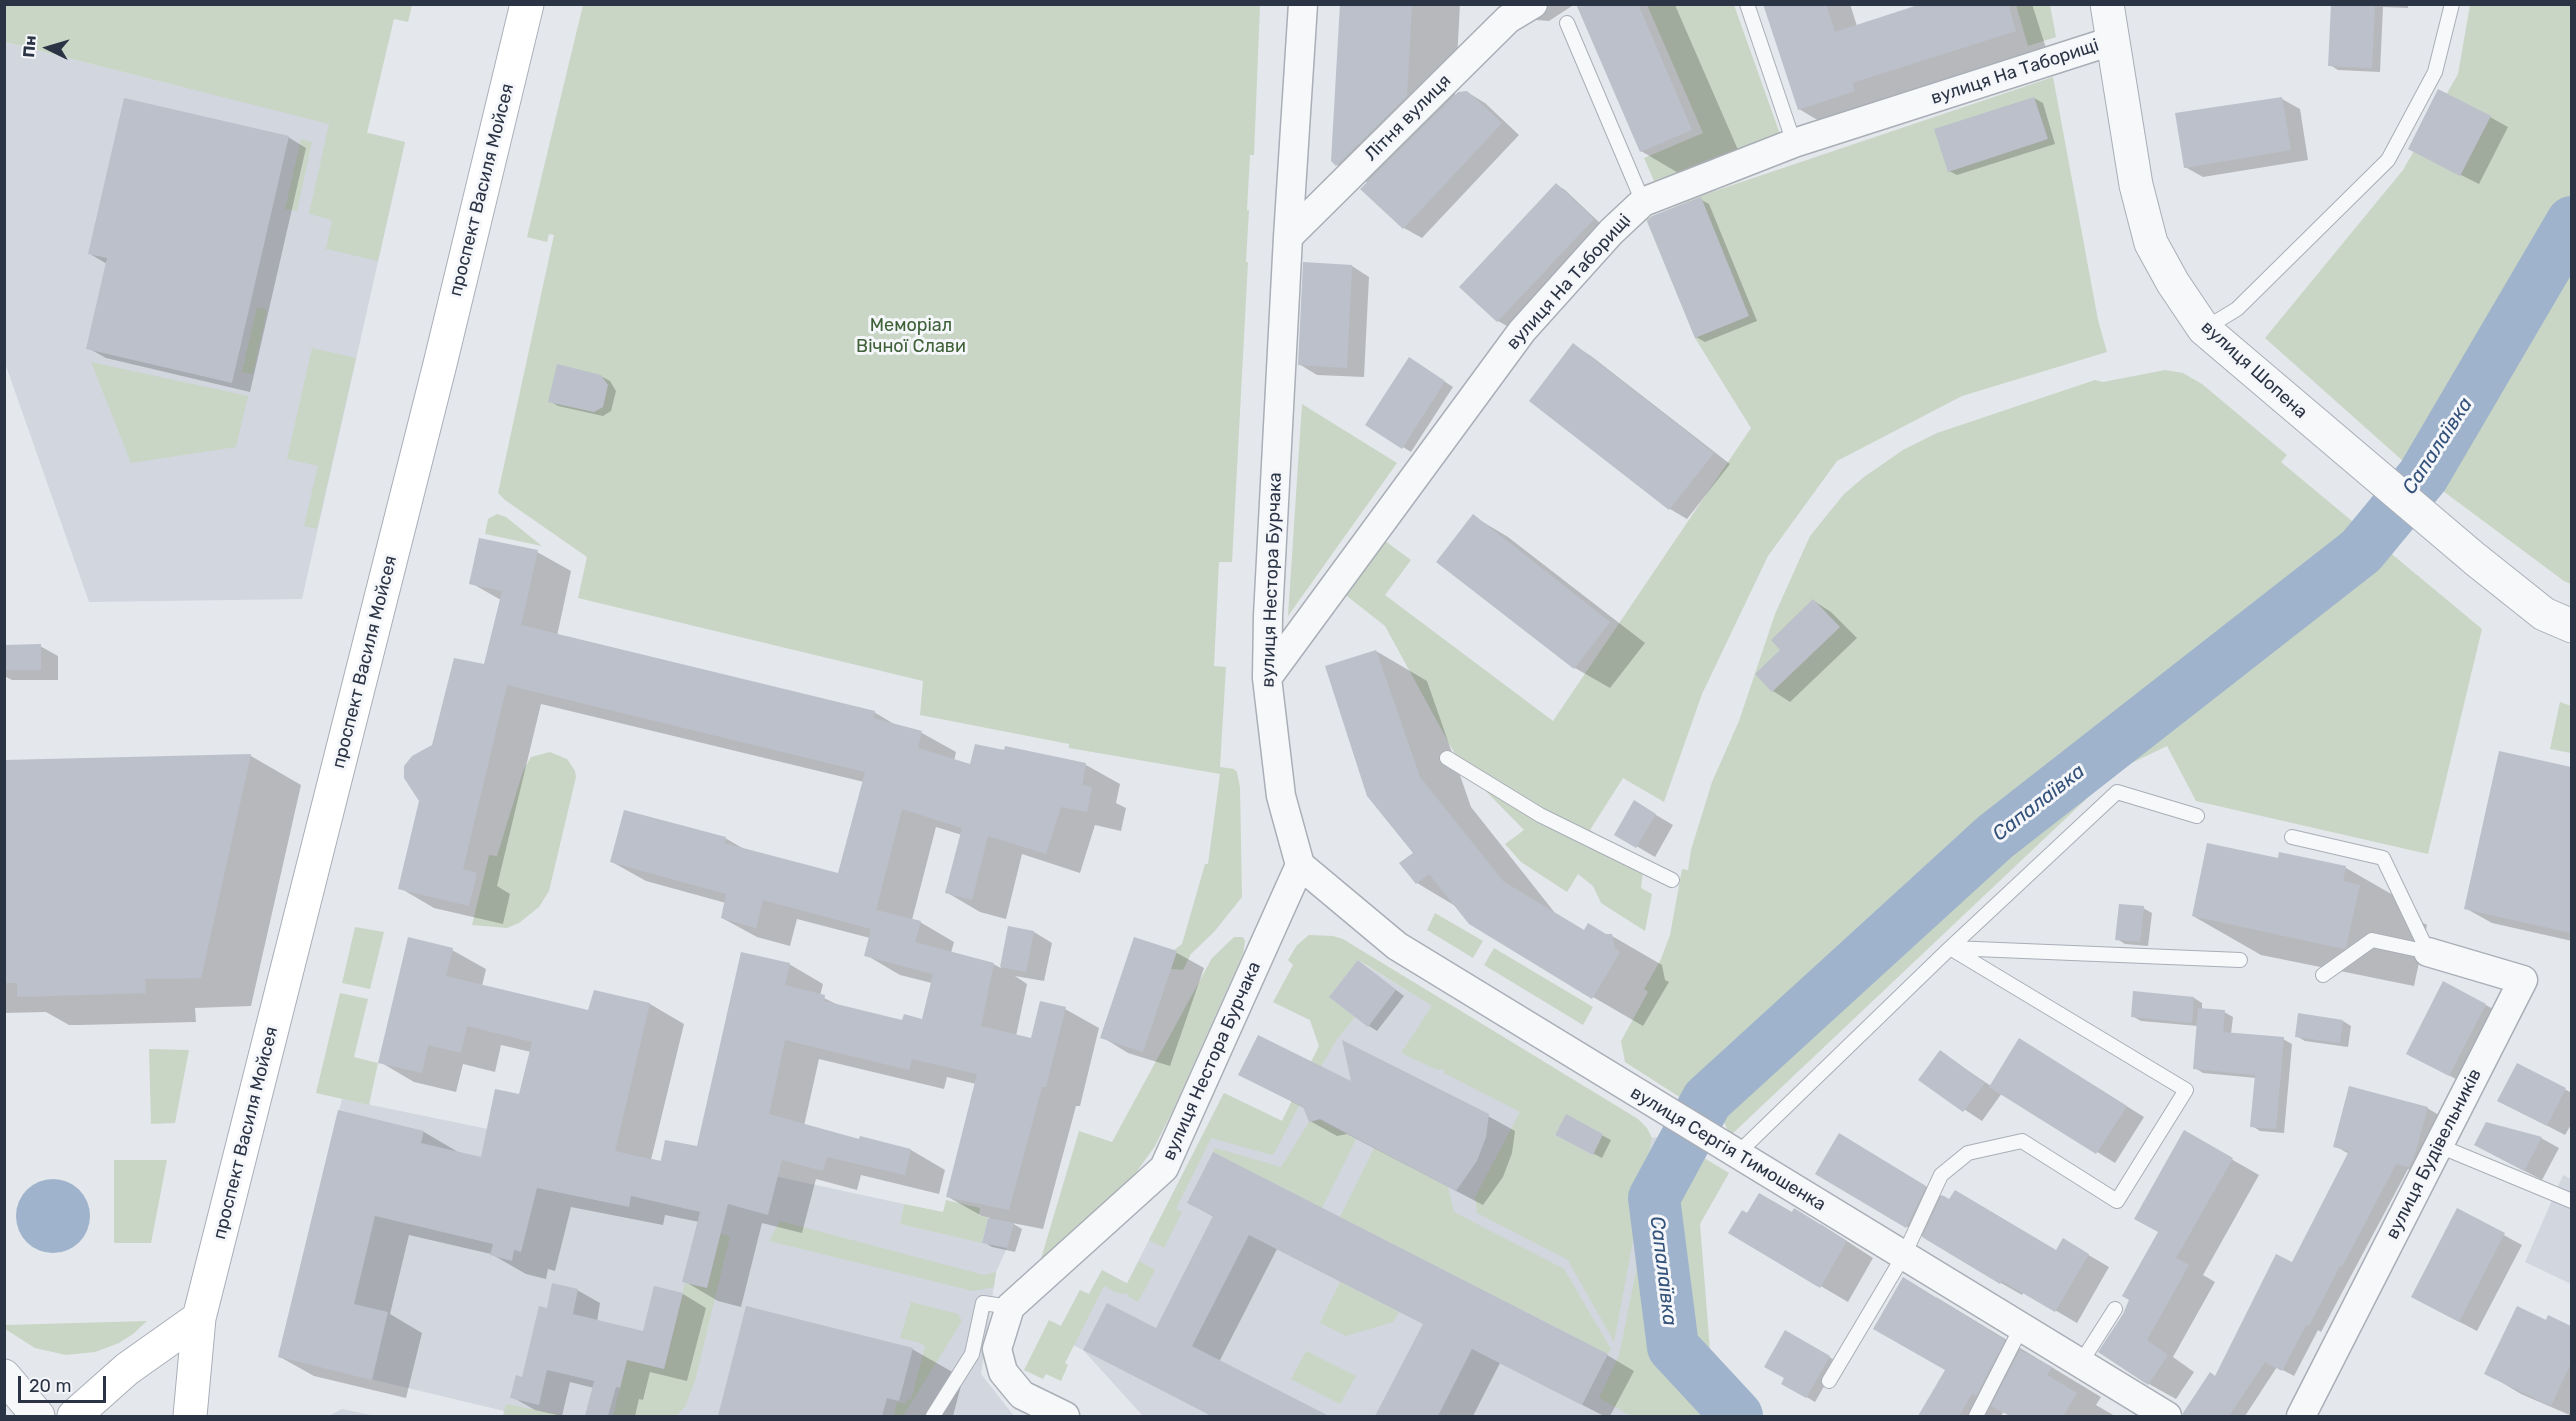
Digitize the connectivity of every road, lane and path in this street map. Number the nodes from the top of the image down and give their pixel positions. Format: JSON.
{"nodes":[{"id":1,"x":527,"y":4,"type":"edge"},
{"id":2,"x":1303,"y":4,"type":"edge"},
{"id":3,"x":1533,"y":4,"type":"edge"},
{"id":4,"x":1747,"y":4,"type":"edge"},
{"id":5,"x":2107,"y":4,"type":"edge"},
{"id":6,"x":2452,"y":4,"type":"edge"},
{"id":7,"x":1567,"y":23,"type":"dead end"},
{"id":8,"x":2112,"y":41,"type":"junction"},
{"id":9,"x":1794,"y":143,"type":"junction"},
{"id":10,"x":1643,"y":202,"type":"junction"},
{"id":11,"x":1288,"y":237,"type":"junction"},
{"id":12,"x":2204,"y":329,"type":"junction"},
{"id":13,"x":2571,"y":626,"type":"edge"},
{"id":14,"x":1267,"y":678,"type":"junction"},
{"id":15,"x":1447,"y":758,"type":"dead end"},
{"id":16,"x":2197,"y":816,"type":"dead end"},
{"id":17,"x":2292,"y":837,"type":"dead end"},
{"id":18,"x":1300,"y":866,"type":"junction"},
{"id":19,"x":1672,"y":880,"type":"dead end"},
{"id":20,"x":1950,"y":948,"type":"junction"},
{"id":21,"x":2428,"y":952,"type":"junction"},
{"id":22,"x":2240,"y":960,"type":"dead end"},
{"id":23,"x":2323,"y":975,"type":"dead end"},
{"id":24,"x":2438,"y":1146,"type":"junction"},
{"id":25,"x":1726,"y":1148,"type":"junction"},
{"id":26,"x":2571,"y":1201,"type":"edge"},
{"id":27,"x":1904,"y":1255,"type":"junction"},
{"id":28,"x":997,"y":1305,"type":"junction"},
{"id":29,"x":2115,"y":1309,"type":"dead end"},
{"id":30,"x":199,"y":1318,"type":"junction"},
{"id":31,"x":2022,"y":1326,"type":"junction"},
{"id":32,"x":2080,"y":1364,"type":"junction"},
{"id":33,"x":4,"y":1377,"type":"edge"},
{"id":34,"x":1829,"y":1381,"type":"dead end"},
{"id":35,"x":38,"y":1416,"type":"edge"},
{"id":36,"x":74,"y":1416,"type":"edge"},
{"id":37,"x":190,"y":1416,"type":"edge"},
{"id":38,"x":933,"y":1416,"type":"edge"},
{"id":39,"x":1065,"y":1416,"type":"edge"},
{"id":40,"x":1976,"y":1416,"type":"edge"},
{"id":41,"x":2167,"y":1416,"type":"edge"},
{"id":42,"x":2301,"y":1416,"type":"edge"}],
"edges":[{"from":1,"to":30,"type":"main road","name":"проспект Василя Мойсея"},
{"from":2,"to":11,"type":"street","name":"вулиця Нестора Бурчака"},
{"from":3,"to":11,"type":"street","name":"Літня вулиця"},
{"from":4,"to":9,"type":"lane"},
{"from":5,"to":8,"type":"street","name":"вулиця Шопена"},
{"from":6,"to":12,"type":"lane"},
{"from":7,"to":10,"type":"lane"},
{"from":8,"to":9,"type":"street","name":"вулиця На Таборищі"},
{"from":8,"to":12,"type":"street","name":"вулиця Шопена"},
{"from":9,"to":10,"type":"street","name":"вулиця На Таборищі"},
{"from":10,"to":14,"type":"street","name":"вулиця На Таборищі"},
{"from":11,"to":14,"type":"street","name":"вулиця Нестора Бурчака"},
{"from":12,"to":13,"type":"street","name":"вулиця Шопена"},
{"from":14,"to":18,"type":"street","name":"вулиця Нестора Бурчака"},
{"from":15,"to":19,"type":"lane"},
{"from":16,"to":20,"type":"lane"},
{"from":17,"to":21,"type":"lane"},
{"from":18,"to":25,"type":"street","name":"вулиця Сергія Тимошенка"},
{"from":18,"to":28,"type":"street","name":"вулиця Нестора Бурчака"},
{"from":20,"to":22,"type":"lane"},
{"from":20,"to":25,"type":"lane"},
{"from":20,"to":27,"type":"lane"},
{"from":21,"to":23,"type":"lane"},
{"from":21,"to":24,"type":"street","name":"вулиця Будівельників"},
{"from":24,"to":26,"type":"lane"},
{"from":24,"to":42,"type":"street","name":"вулиця Будівельників"},
{"from":25,"to":27,"type":"street","name":"вулиця Сергія Тимошенка"},
{"from":27,"to":31,"type":"street","name":"вулиця Сергія Тимошенка"},
{"from":27,"to":34,"type":"lane"},
{"from":28,"to":38,"type":"lane"},
{"from":28,"to":39,"type":"street"},
{"from":29,"to":32,"type":"lane"},
{"from":30,"to":36,"type":"main road"},
{"from":30,"to":37,"type":"main road","name":"проспект Василя Мойсея"},
{"from":31,"to":32,"type":"street","name":"вулиця Сергія Тимошенка"},
{"from":31,"to":40,"type":"lane"},
{"from":32,"to":41,"type":"street","name":"вулиця Сергія Тимошенка"},
{"from":33,"to":35,"type":"street"}]}
